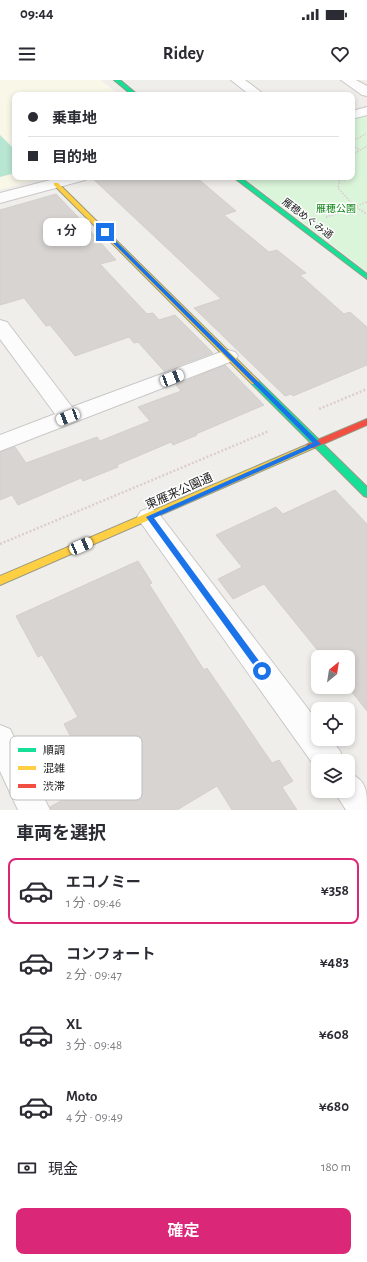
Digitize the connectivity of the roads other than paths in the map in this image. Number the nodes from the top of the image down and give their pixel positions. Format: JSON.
{"nodes":[{"id":1,"x":117,"y":80,"type":"edge"},
{"id":2,"x":237,"y":80,"type":"edge"},
{"id":3,"x":347,"y":80,"type":"edge"},
{"id":4,"x":131,"y":92,"type":"edge"},
{"id":5,"x":254,"y":92,"type":"edge"},
{"id":6,"x":367,"y":92,"type":"edge"},
{"id":7,"x":367,"y":112,"type":"edge"},
{"id":8,"x":355,"y":114,"type":"edge"},
{"id":9,"x":70,"y":180,"type":"edge"},
{"id":10,"x":240,"y":180,"type":"edge"},
{"id":11,"x":56,"y":184,"type":"junction"},
{"id":12,"x":0,"y":198,"type":"edge"},
{"id":13,"x":367,"y":277,"type":"edge"},
{"id":14,"x":0,"y":326,"type":"edge"},
{"id":15,"x":228,"y":356,"type":"junction"},
{"id":16,"x":68,"y":417,"type":"junction"},
{"id":17,"x":367,"y":422,"type":"edge"},
{"id":18,"x":0,"y":443,"type":"edge"},
{"id":19,"x":318,"y":444,"type":"junction"},
{"id":20,"x":367,"y":493,"type":"edge"},
{"id":21,"x":149,"y":517,"type":"junction"},
{"id":22,"x":0,"y":581,"type":"edge"},
{"id":23,"x":0,"y":739,"type":"edge"},
{"id":24,"x":323,"y":754,"type":"edge"},
{"id":25,"x":10,"y":760,"type":"edge"},
{"id":26,"x":355,"y":797,"type":"edge"},
{"id":27,"x":29,"y":800,"type":"edge"},
{"id":28,"x":34,"y":810,"type":"edge"},
{"id":29,"x":365,"y":810,"type":"edge"}],
"edges":[{"from":1,"to":4,"type":"street"},
{"from":2,"to":5,"type":"street"},
{"from":3,"to":6,"type":"street"},
{"from":7,"to":8,"type":"street"},
{"from":9,"to":11,"type":"street"},
{"from":10,"to":13,"type":"street","name":"雁穂めぐみ通"},
{"from":11,"to":12,"type":"street"},
{"from":11,"to":15,"type":"street"},
{"from":14,"to":16,"type":"street"},
{"from":15,"to":16,"type":"street"},
{"from":15,"to":19,"type":"street"},
{"from":16,"to":18,"type":"street"},
{"from":17,"to":19,"type":"street","name":"東雁来公園通"},
{"from":19,"to":20,"type":"street"},
{"from":19,"to":21,"type":"street","name":"東雁来公園通"},
{"from":21,"to":22,"type":"street","name":"東雁来公園通"},
{"from":21,"to":24,"type":"street"},
{"from":23,"to":25,"type":"street"},
{"from":26,"to":29,"type":"street"},
{"from":27,"to":28,"type":"street"}]}
